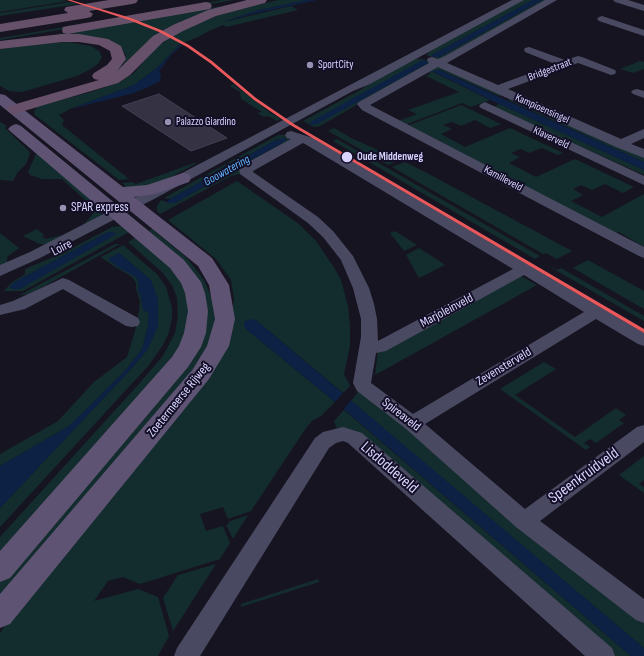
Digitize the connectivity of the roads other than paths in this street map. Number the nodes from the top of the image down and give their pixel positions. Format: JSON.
{"nodes":[{"id":1,"x":132,"y":0,"type":"edge"},
{"id":2,"x":171,"y":0,"type":"edge"},
{"id":3,"x":205,"y":0,"type":"edge"},
{"id":4,"x":242,"y":0,"type":"edge"},
{"id":5,"x":261,"y":0,"type":"edge"},
{"id":6,"x":519,"y":0,"type":"edge"},
{"id":7,"x":552,"y":0,"type":"edge"},
{"id":8,"x":618,"y":0,"type":"edge"},
{"id":9,"x":644,"y":8,"type":"edge"},
{"id":10,"x":602,"y":19,"type":"dead end"},
{"id":11,"x":0,"y":21,"type":"edge"},
{"id":12,"x":0,"y":28,"type":"edge"},
{"id":13,"x":0,"y":34,"type":"edge"},
{"id":14,"x":644,"y":34,"type":"edge"},
{"id":15,"x":644,"y":41,"type":"edge"},
{"id":16,"x":0,"y":42,"type":"edge"},
{"id":17,"x":0,"y":45,"type":"edge"},
{"id":18,"x":529,"y":50,"type":"dead end"},
{"id":19,"x":416,"y":55,"type":"junction"},
{"id":20,"x":440,"y":63,"type":"junction"},
{"id":21,"x":565,"y":64,"type":"junction"},
{"id":22,"x":611,"y":72,"type":"dead end"},
{"id":23,"x":506,"y":94,"type":"junction"},
{"id":24,"x":5,"y":110,"type":"edge"},
{"id":25,"x":279,"y":130,"type":"junction"},
{"id":26,"x":644,"y":133,"type":"edge"},
{"id":27,"x":301,"y":139,"type":"junction"},
{"id":28,"x":620,"y":144,"type":"junction"},
{"id":29,"x":644,"y":154,"type":"edge"},
{"id":30,"x":183,"y":178,"type":"junction"},
{"id":31,"x":644,"y":181,"type":"edge"},
{"id":32,"x":119,"y":192,"type":"junction"},
{"id":33,"x":128,"y":211,"type":"junction"},
{"id":34,"x":644,"y":253,"type":"edge"},
{"id":35,"x":524,"y":269,"type":"junction"},
{"id":36,"x":0,"y":271,"type":"edge"},
{"id":37,"x":0,"y":275,"type":"edge"},
{"id":38,"x":0,"y":310,"type":"edge"},
{"id":39,"x":596,"y":312,"type":"junction"},
{"id":40,"x":132,"y":322,"type":"dead end"},
{"id":41,"x":644,"y":340,"type":"edge"},
{"id":42,"x":369,"y":349,"type":"junction"},
{"id":43,"x":412,"y":423,"type":"junction"},
{"id":44,"x":644,"y":432,"type":"edge"},
{"id":45,"x":524,"y":521,"type":"junction"},
{"id":46,"x":0,"y":570,"type":"edge"},
{"id":47,"x":644,"y":612,"type":"edge"},
{"id":48,"x":0,"y":615,"type":"edge"},
{"id":49,"x":186,"y":656,"type":"edge"},
{"id":50,"x":603,"y":656,"type":"edge"}],
"edges":[{"from":1,"to":11,"type":"highway"},
{"from":2,"to":12,"type":"highway"},
{"from":3,"to":13,"type":"highway"},
{"from":4,"to":16,"type":"highway"},
{"from":5,"to":24,"type":"highway"},
{"from":6,"to":19,"type":"street"},
{"from":7,"to":20,"type":"street"},
{"from":8,"to":9,"type":"street"},
{"from":10,"to":14,"type":"street"},
{"from":14,"to":15,"type":"street"},
{"from":17,"to":24,"type":"highway"},
{"from":18,"to":21,"type":"street"},
{"from":19,"to":20,"type":"street","name":"Kampioensingel"},
{"from":19,"to":25,"type":"street"},
{"from":20,"to":23,"type":"street","name":"Kampioensingel"},
{"from":20,"to":34,"type":"street","name":"Kamilleveld"},
{"from":21,"to":22,"type":"street","name":"Bridgestraat"},
{"from":21,"to":23,"type":"street","name":"Bridgestraat"},
{"from":23,"to":28,"type":"street","name":"Kampioensingel"},
{"from":23,"to":31,"type":"street","name":"Klaverveld"},
{"from":24,"to":32,"type":"main road","name":"Zoetermeerse Rijweg"},
{"from":24,"to":33,"type":"main road","name":"Zoetermeerse Rijweg"},
{"from":25,"to":27,"type":"street"},
{"from":25,"to":30,"type":"street"},
{"from":25,"to":33,"type":"street"},
{"from":26,"to":28,"type":"street"},
{"from":27,"to":35,"type":"street"},
{"from":27,"to":42,"type":"street","name":"Spireaveld"},
{"from":28,"to":29,"type":"street","name":"Kampioensingel"},
{"from":30,"to":32,"type":"main road"},
{"from":30,"to":33,"type":"street"},
{"from":32,"to":33,"type":"main road","name":"Zoetermeerse Rijweg"},
{"from":33,"to":36,"type":"street","name":"Loire"},
{"from":33,"to":37,"type":"street","name":"Loire"},
{"from":33,"to":46,"type":"main road","name":"Zoetermeerse Rijweg"},
{"from":33,"to":48,"type":"main road","name":"Zoetermeerse Rijweg"},
{"from":35,"to":39,"type":"street"},
{"from":35,"to":42,"type":"street","name":"Marjoleinveld"},
{"from":38,"to":40,"type":"street"},
{"from":39,"to":41,"type":"street"},
{"from":39,"to":43,"type":"street","name":"Zevensterveld"},
{"from":42,"to":43,"type":"street","name":"Spireaveld"},
{"from":43,"to":45,"type":"street","name":"Spireaveld"},
{"from":44,"to":45,"type":"street","name":"Speenkruidveld"},
{"from":45,"to":47,"type":"street","name":"Spireaveld"},
{"from":49,"to":50,"type":"street","name":"Lisdoddeveld"}]}
